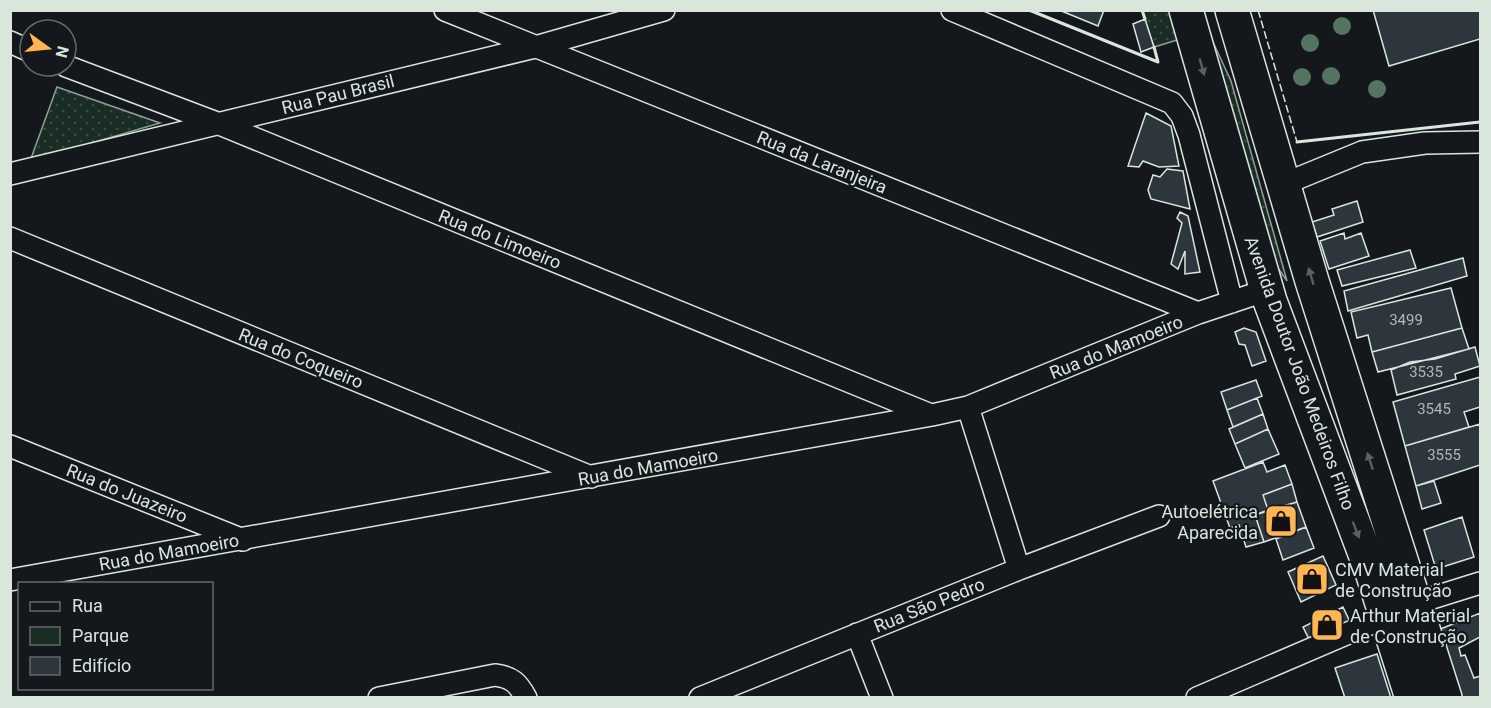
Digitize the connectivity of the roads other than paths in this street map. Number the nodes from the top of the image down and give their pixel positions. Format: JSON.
{"nodes":[{"id":1,"x":445,"y":10,"type":"edge"},
{"id":2,"x":664,"y":10,"type":"edge"},
{"id":3,"x":952,"y":10,"type":"edge"},
{"id":4,"x":1186,"y":10,"type":"edge"},
{"id":5,"x":1212,"y":10,"type":"edge"},
{"id":6,"x":1232,"y":10,"type":"edge"},
{"id":7,"x":535,"y":47,"type":"junction"},
{"id":8,"x":1249,"y":67,"type":"junction"},
{"id":9,"x":78,"y":71,"type":"edge"},
{"id":10,"x":217,"y":123,"type":"junction"},
{"id":11,"x":1480,"y":142,"type":"edge"},
{"id":12,"x":10,"y":174,"type":"edge"},
{"id":13,"x":1284,"y":184,"type":"junction"},
{"id":14,"x":1250,"y":235,"type":"junction"},
{"id":15,"x":10,"y":238,"type":"edge"},
{"id":16,"x":1267,"y":290,"type":"junction"},
{"id":17,"x":1232,"y":302,"type":"junction"},
{"id":18,"x":1198,"y":313,"type":"junction"},
{"id":19,"x":1344,"y":382,"type":"junction"},
{"id":20,"x":968,"y":407,"type":"junction"},
{"id":21,"x":932,"y":416,"type":"junction"},
{"id":22,"x":10,"y":446,"type":"edge"},
{"id":23,"x":592,"y":477,"type":"junction"},
{"id":24,"x":1159,"y":516,"type":"dead end"},
{"id":25,"x":243,"y":540,"type":"junction"},
{"id":26,"x":1019,"y":569,"type":"junction"},
{"id":27,"x":10,"y":580,"type":"edge"},
{"id":28,"x":1480,"y":583,"type":"edge"},
{"id":29,"x":1402,"y":610,"type":"junction"},
{"id":30,"x":857,"y":634,"type":"junction"},
{"id":31,"x":379,"y":698,"type":"edge"},
{"id":32,"x":526,"y":698,"type":"edge"},
{"id":33,"x":700,"y":698,"type":"edge"},
{"id":34,"x":882,"y":698,"type":"edge"},
{"id":35,"x":1197,"y":698,"type":"edge"},
{"id":36,"x":1412,"y":698,"type":"edge"},
{"id":37,"x":1445,"y":698,"type":"edge"}],
"edges":[{"from":1,"to":7,"type":"street","name":"Rua da Laranjeira"},
{"from":2,"to":7,"type":"street","name":"Rua Pau Brasil"},
{"from":3,"to":17,"type":"street"},
{"from":4,"to":14,"type":"main road","name":"Avenida Doutor João Medeiros Filho","one_way":true},
{"from":5,"to":8,"type":"main road"},
{"from":6,"to":8,"type":"main road","name":"Avenida Doutor João Medeiros Filho"},
{"from":7,"to":10,"type":"street","name":"Rua Pau Brasil"},
{"from":7,"to":18,"type":"street","name":"Rua da Laranjeira"},
{"from":8,"to":13,"type":"main road","name":"Avenida Doutor João Medeiros Filho"},
{"from":9,"to":10,"type":"street","name":"Rua do Limoeiro"},
{"from":10,"to":12,"type":"street","name":"Rua Pau Brasil"},
{"from":10,"to":21,"type":"street","name":"Rua do Limoeiro"},
{"from":11,"to":13,"type":"street"},
{"from":19,"to":13,"type":"main road","name":"Avenida Doutor João Medeiros Filho","one_way":true},
{"from":14,"to":16,"type":"main road","name":"Avenida Doutor João Medeiros Filho"},
{"from":14,"to":19,"type":"main road"},
{"from":15,"to":23,"type":"street","name":"Rua do Coqueiro"},
{"from":16,"to":17,"type":"street","name":"Rua do Mamoeiro"},
{"from":16,"to":29,"type":"main road","name":"Avenida Doutor João Medeiros Filho","one_way":true},
{"from":17,"to":18,"type":"street","name":"Rua do Mamoeiro"},
{"from":18,"to":20,"type":"street","name":"Rua do Mamoeiro"},
{"from":29,"to":19,"type":"main road","name":"Avenida Doutor João Medeiros Filho","one_way":true},
{"from":20,"to":21,"type":"street","name":"Rua do Mamoeiro"},
{"from":20,"to":26,"type":"street"},
{"from":21,"to":23,"type":"street","name":"Rua do Mamoeiro"},
{"from":22,"to":25,"type":"street","name":"Rua do Juazeiro"},
{"from":23,"to":25,"type":"street","name":"Rua do Mamoeiro"},
{"from":24,"to":26,"type":"street","name":"Rua São Pedro"},
{"from":25,"to":27,"type":"street","name":"Rua do Mamoeiro"},
{"from":26,"to":30,"type":"street","name":"Rua São Pedro"},
{"from":28,"to":29,"type":"street"},
{"from":29,"to":35,"type":"street"},
{"from":29,"to":36,"type":"main road","name":"Avenida Doutor João Medeiros Filho"},
{"from":29,"to":37,"type":"main road","name":"Avenida Doutor João Medeiros Filho"},
{"from":30,"to":33,"type":"street","name":"Rua São Pedro"},
{"from":30,"to":34,"type":"street"},
{"from":31,"to":32,"type":"street"}]}
